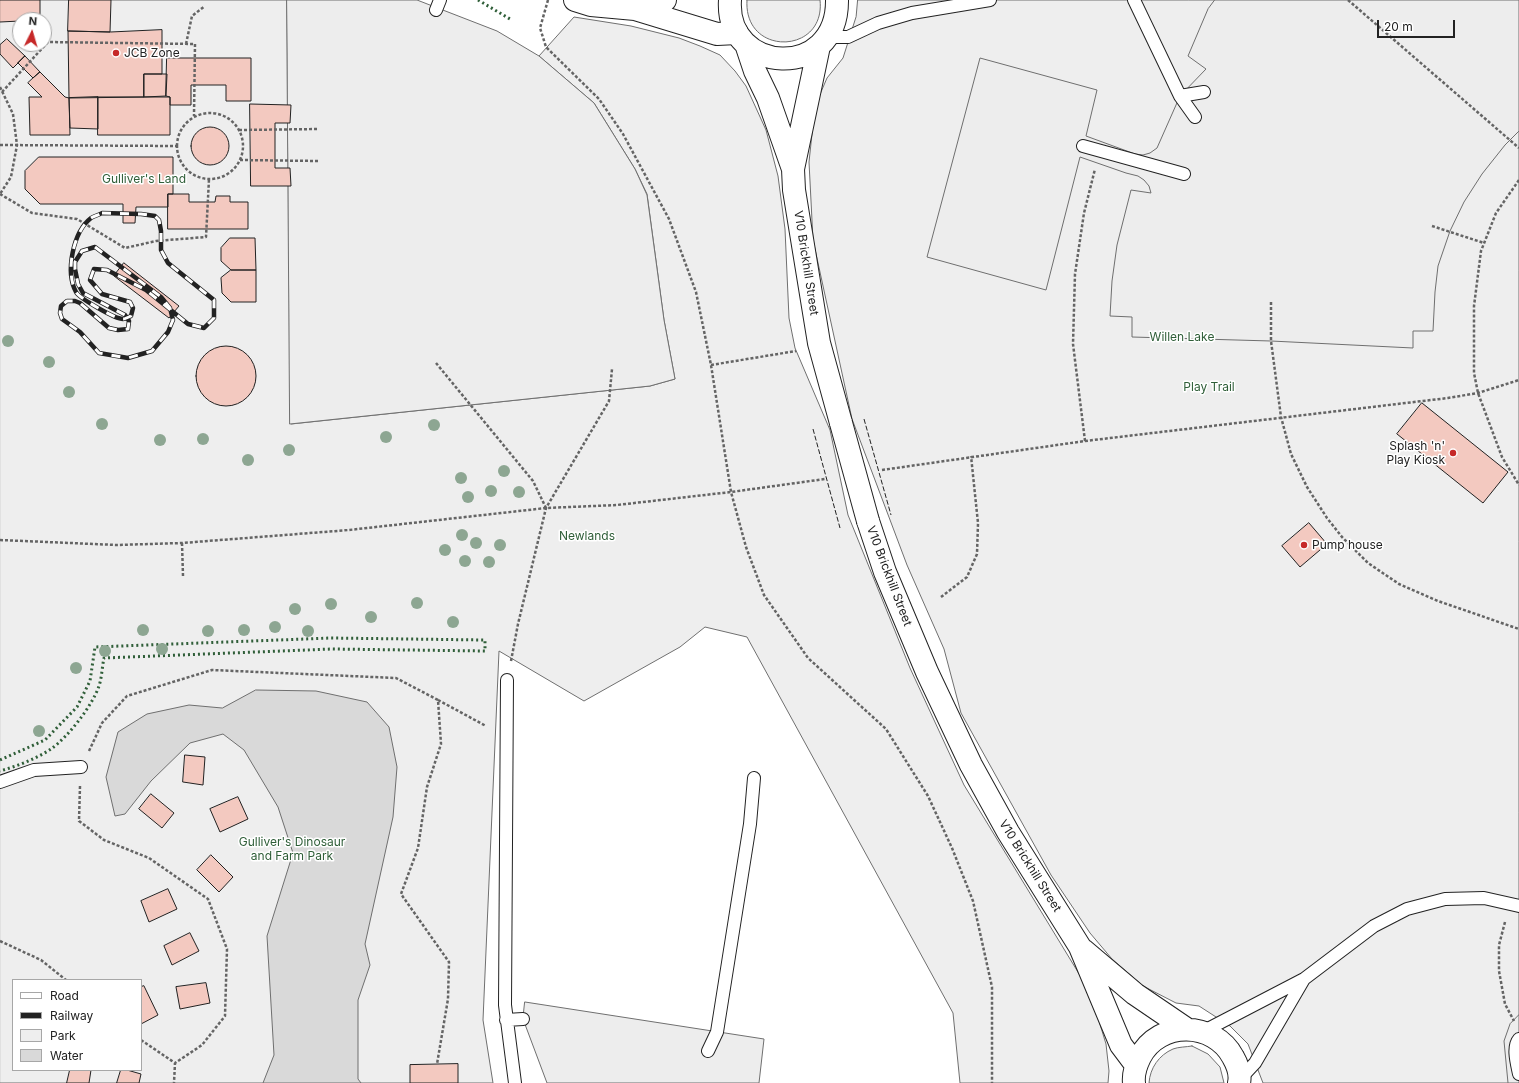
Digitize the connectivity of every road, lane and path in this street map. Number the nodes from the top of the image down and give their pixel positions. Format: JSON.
{"nodes":[{"id":1,"x":548,"y":0,"type":"edge"},
{"id":2,"x":575,"y":0,"type":"edge"},
{"id":3,"x":664,"y":0,"type":"edge"},
{"id":4,"x":730,"y":0,"type":"edge"},
{"id":5,"x":837,"y":0,"type":"edge"},
{"id":6,"x":989,"y":0,"type":"edge"},
{"id":7,"x":1134,"y":0,"type":"edge"},
{"id":8,"x":1348,"y":0,"type":"edge"},
{"id":9,"x":205,"y":6,"type":"dead end"},
{"id":10,"x":635,"y":9,"type":"junction"},
{"id":11,"x":742,"y":38,"type":"junction"},
{"id":12,"x":823,"y":42,"type":"junction"},
{"id":13,"x":186,"y":44,"type":"junction"},
{"id":14,"x":0,"y":87,"type":"edge"},
{"id":15,"x":2,"y":92,"type":"junction"},
{"id":16,"x":1204,"y":92,"type":"dead end"},
{"id":17,"x":1180,"y":96,"type":"junction"},
{"id":18,"x":194,"y":116,"type":"junction"},
{"id":19,"x":1196,"y":117,"type":"dead end"},
{"id":20,"x":319,"y":129,"type":"dead end"},
{"id":21,"x":239,"y":130,"type":"junction"},
{"id":22,"x":0,"y":145,"type":"edge"},
{"id":23,"x":17,"y":145,"type":"junction"},
{"id":24,"x":176,"y":146,"type":"junction"},
{"id":25,"x":1083,"y":146,"type":"dead end"},
{"id":26,"x":1519,"y":148,"type":"edge"},
{"id":27,"x":1100,"y":151,"type":"junction"},
{"id":28,"x":240,"y":160,"type":"junction"},
{"id":29,"x":319,"y":161,"type":"dead end"},
{"id":30,"x":793,"y":169,"type":"junction"},
{"id":31,"x":1184,"y":174,"type":"dead end"},
{"id":32,"x":209,"y":179,"type":"junction"},
{"id":33,"x":1519,"y":180,"type":"edge"},
{"id":34,"x":0,"y":194,"type":"edge"},
{"id":35,"x":1432,"y":226,"type":"dead end"},
{"id":36,"x":1484,"y":243,"type":"junction"},
{"id":37,"x":1271,"y":302,"type":"dead end"},
{"id":38,"x":797,"y":344,"type":"dead end"},
{"id":39,"x":436,"y":363,"type":"dead end"},
{"id":40,"x":711,"y":364,"type":"junction"},
{"id":41,"x":612,"y":368,"type":"dead end"},
{"id":42,"x":1519,"y":380,"type":"edge"},
{"id":43,"x":1478,"y":393,"type":"junction"},
{"id":44,"x":1281,"y":417,"type":"junction"},
{"id":45,"x":1085,"y":441,"type":"junction"},
{"id":46,"x":971,"y":456,"type":"junction"},
{"id":47,"x":882,"y":470,"type":"dead end"},
{"id":48,"x":825,"y":479,"type":"dead end"},
{"id":49,"x":1519,"y":486,"type":"edge"},
{"id":50,"x":731,"y":492,"type":"junction"},
{"id":51,"x":546,"y":508,"type":"junction"},
{"id":52,"x":0,"y":540,"type":"edge"},
{"id":53,"x":182,"y":542,"type":"junction"},
{"id":54,"x":183,"y":576,"type":"dead end"},
{"id":55,"x":941,"y":597,"type":"dead end"},
{"id":56,"x":1519,"y":629,"type":"edge"},
{"id":57,"x":507,"y":680,"type":"joint"},
{"id":58,"x":438,"y":700,"type":"junction"},
{"id":59,"x":507,"y":739,"type":"junction"},
{"id":60,"x":81,"y":767,"type":"junction"},
{"id":61,"x":754,"y":778,"type":"dead end"},
{"id":62,"x":0,"y":782,"type":"edge"},
{"id":63,"x":1515,"y":905,"type":"edge"},
{"id":64,"x":0,"y":941,"type":"edge"},
{"id":65,"x":1080,"y":947,"type":"junction"},
{"id":66,"x":65,"y":979,"type":"edge"},
{"id":67,"x":1304,"y":979,"type":"junction"},
{"id":68,"x":523,"y":1019,"type":"dead end"},
{"id":69,"x":506,"y":1020,"type":"junction"},
{"id":70,"x":1516,"y":1024,"type":"dead end"},
{"id":71,"x":1194,"y":1030,"type":"junction"},
{"id":72,"x":1519,"y":1038,"type":"edge"},
{"id":73,"x":142,"y":1041,"type":"edge"},
{"id":74,"x":708,"y":1051,"type":"dead end"},
{"id":75,"x":175,"y":1063,"type":"junction"},
{"id":76,"x":437,"y":1064,"type":"dead end"},
{"id":77,"x":1135,"y":1074,"type":"edge"},
{"id":78,"x":1519,"y":1074,"type":"edge"},
{"id":79,"x":1240,"y":1081,"type":"edge"},
{"id":80,"x":174,"y":1083,"type":"edge"},
{"id":81,"x":515,"y":1083,"type":"edge"},
{"id":82,"x":992,"y":1083,"type":"edge"}],
"edges":[{"from":1,"to":40,"type":"path"},
{"from":2,"to":10,"type":"street"},
{"from":3,"to":10,"type":"street"},
{"from":4,"to":11,"type":"street","name":"V10 Brickhill Street"},
{"from":5,"to":12,"type":"street","name":"V10 Brickhill Street"},
{"from":6,"to":12,"type":"lane"},
{"from":7,"to":17,"type":"lane"},
{"from":8,"to":26,"type":"path"},
{"from":9,"to":13,"type":"path"},
{"from":10,"to":11,"type":"street"},
{"from":11,"to":12,"type":"street"},
{"from":11,"to":30,"type":"street","name":"V10 Brickhill Street"},
{"from":12,"to":30,"type":"street","name":"V10 Brickhill Street"},
{"from":13,"to":15,"type":"path"},
{"from":13,"to":18,"type":"path"},
{"from":14,"to":15,"type":"path"},
{"from":15,"to":23,"type":"path"},
{"from":16,"to":17,"type":"lane"},
{"from":17,"to":19,"type":"lane"},
{"from":18,"to":21,"type":"path"},
{"from":18,"to":24,"type":"path"},
{"from":20,"to":21,"type":"path"},
{"from":21,"to":28,"type":"path"},
{"from":22,"to":23,"type":"path"},
{"from":23,"to":24,"type":"path"},
{"from":23,"to":34,"type":"path"},
{"from":24,"to":32,"type":"path"},
{"from":25,"to":27,"type":"lane"},
{"from":27,"to":31,"type":"lane"},
{"from":27,"to":45,"type":"path"},
{"from":28,"to":29,"type":"path"},
{"from":28,"to":32,"type":"path"},
{"from":30,"to":65,"type":"street","name":"V10 Brickhill Street","bridge":true},
{"from":32,"to":34,"type":"path"},
{"from":33,"to":36,"type":"path"},
{"from":35,"to":36,"type":"path"},
{"from":36,"to":43,"type":"path"},
{"from":37,"to":44,"type":"path"},
{"from":38,"to":40,"type":"path"},
{"from":39,"to":51,"type":"path"},
{"from":40,"to":50,"type":"path"},
{"from":41,"to":51,"type":"path"},
{"from":42,"to":43,"type":"path"},
{"from":43,"to":44,"type":"path"},
{"from":43,"to":49,"type":"path"},
{"from":44,"to":45,"type":"path"},
{"from":44,"to":56,"type":"path"},
{"from":45,"to":46,"type":"path"},
{"from":46,"to":47,"type":"path"},
{"from":46,"to":55,"type":"path"},
{"from":48,"to":50,"type":"path"},
{"from":50,"to":51,"type":"path"},
{"from":50,"to":82,"type":"path"},
{"from":51,"to":53,"type":"path"},
{"from":51,"to":57,"type":"path"},
{"from":52,"to":53,"type":"path"},
{"from":53,"to":54,"type":"path"},
{"from":57,"to":59,"type":"lane"},
{"from":58,"to":59,"type":"path"},
{"from":58,"to":60,"type":"path"},
{"from":58,"to":76,"type":"path"},
{"from":59,"to":69,"type":"lane"},
{"from":60,"to":62,"type":"lane"},
{"from":60,"to":75,"type":"path"},
{"from":61,"to":74,"type":"lane"},
{"from":63,"to":67,"type":"lane"},
{"from":63,"to":70,"type":"path"},
{"from":64,"to":66,"type":"path"},
{"from":65,"to":71,"type":"street","name":"V10 Brickhill Street"},
{"from":65,"to":77,"type":"street","name":"V10 Brickhill Street"},
{"from":67,"to":71,"type":"lane"},
{"from":67,"to":79,"type":"lane"},
{"from":68,"to":69,"type":"lane"},
{"from":69,"to":81,"type":"lane"},
{"from":71,"to":77,"type":"street"},
{"from":71,"to":79,"type":"street","name":"V10 Brickhill Street"},
{"from":72,"to":78,"type":"lane"},
{"from":73,"to":75,"type":"path"},
{"from":75,"to":80,"type":"path"}]}
